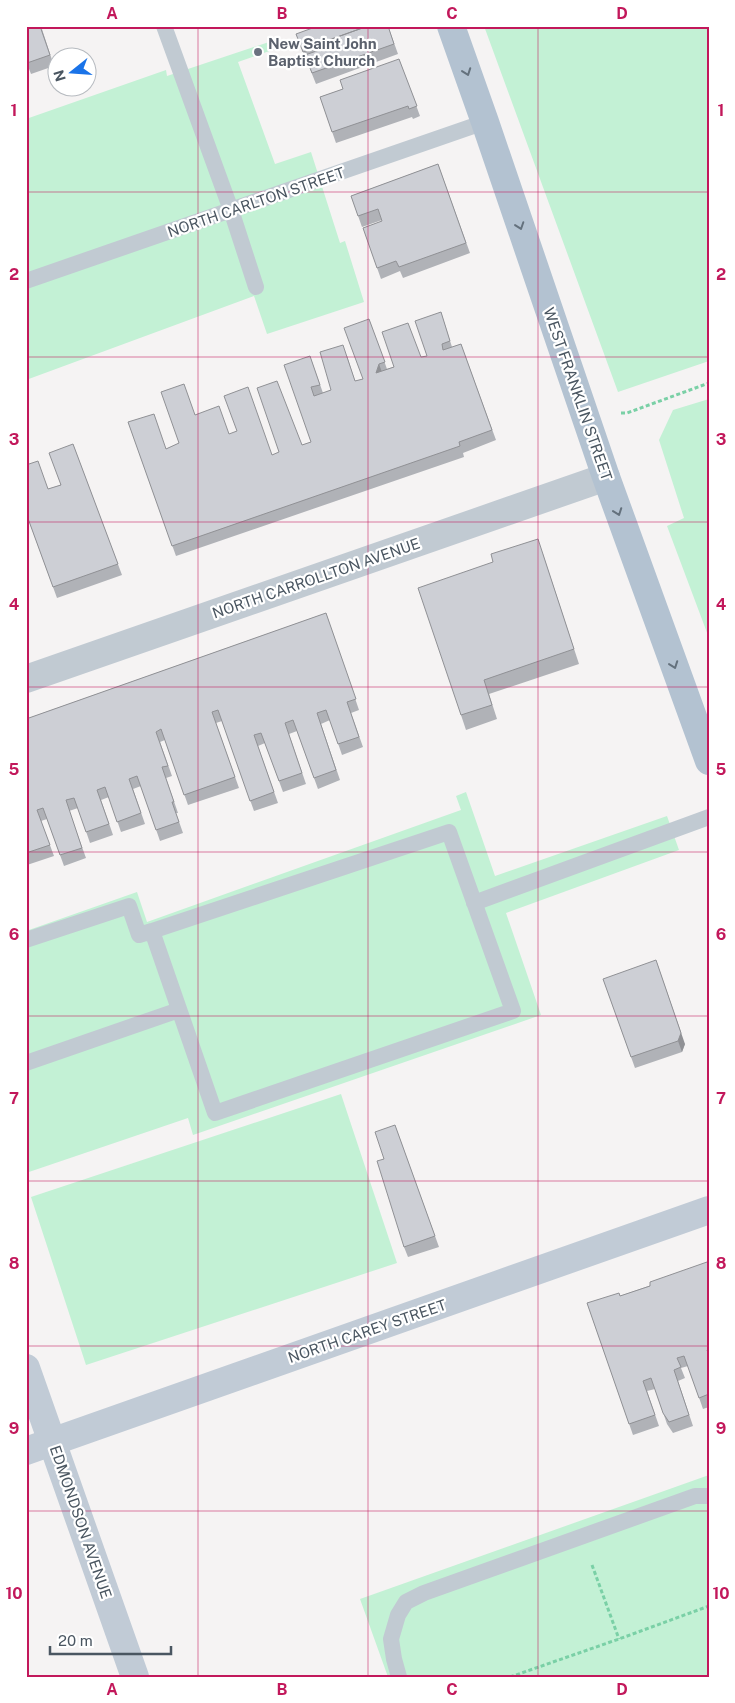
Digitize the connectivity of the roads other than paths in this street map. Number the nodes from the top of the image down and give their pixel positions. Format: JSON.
{"nodes":[{"id":1,"x":164,"y":26,"type":"edge"},
{"id":2,"x":451,"y":26,"type":"edge"},
{"id":3,"x":485,"y":122,"type":"junction"},
{"id":4,"x":231,"y":210,"type":"junction"},
{"id":5,"x":26,"y":281,"type":"edge"},
{"id":6,"x":256,"y":287,"type":"dead end"},
{"id":7,"x":606,"y":477,"type":"junction"},
{"id":8,"x":26,"y":679,"type":"edge"},
{"id":9,"x":709,"y":761,"type":"edge"},
{"id":10,"x":709,"y":817,"type":"edge"},
{"id":11,"x":474,"y":903,"type":"junction"},
{"id":12,"x":152,"y":931,"type":"junction"},
{"id":13,"x":26,"y":940,"type":"edge"},
{"id":14,"x":179,"y":1010,"type":"junction"},
{"id":15,"x":26,"y":1063,"type":"edge"},
{"id":16,"x":709,"y":1210,"type":"edge"},
{"id":17,"x":26,"y":1368,"type":"edge"},
{"id":18,"x":52,"y":1442,"type":"junction"},
{"id":19,"x":26,"y":1451,"type":"edge"},
{"id":20,"x":709,"y":1496,"type":"edge"},
{"id":21,"x":135,"y":1677,"type":"edge"},
{"id":22,"x":400,"y":1677,"type":"edge"}],
"edges":[{"from":1,"to":4,"type":"lane"},
{"from":2,"to":3,"type":"main road","name":"WEST FRANKLIN STREET","one_way":true},
{"from":3,"to":4,"type":"lane","name":"NORTH CARLTON STREET"},
{"from":3,"to":7,"type":"main road","name":"WEST FRANKLIN STREET","one_way":true},
{"from":4,"to":5,"type":"lane","name":"NORTH CARLTON STREET"},
{"from":4,"to":6,"type":"lane"},
{"from":7,"to":8,"type":"street","name":"NORTH CARROLLTON AVENUE"},
{"from":7,"to":9,"type":"main road","name":"WEST FRANKLIN STREET","one_way":true},
{"from":10,"to":11,"type":"lane"},
{"from":11,"to":12,"type":"lane"},
{"from":11,"to":14,"type":"lane"},
{"from":12,"to":13,"type":"lane"},
{"from":12,"to":14,"type":"lane"},
{"from":14,"to":15,"type":"lane"},
{"from":16,"to":18,"type":"main road","name":"NORTH CAREY STREET"},
{"from":17,"to":18,"type":"main road","name":"EDMONDSON AVENUE"},
{"from":18,"to":19,"type":"main road","name":"NORTH CAREY STREET"},
{"from":18,"to":21,"type":"main road","name":"EDMONDSON AVENUE"},
{"from":20,"to":22,"type":"lane"}]}
